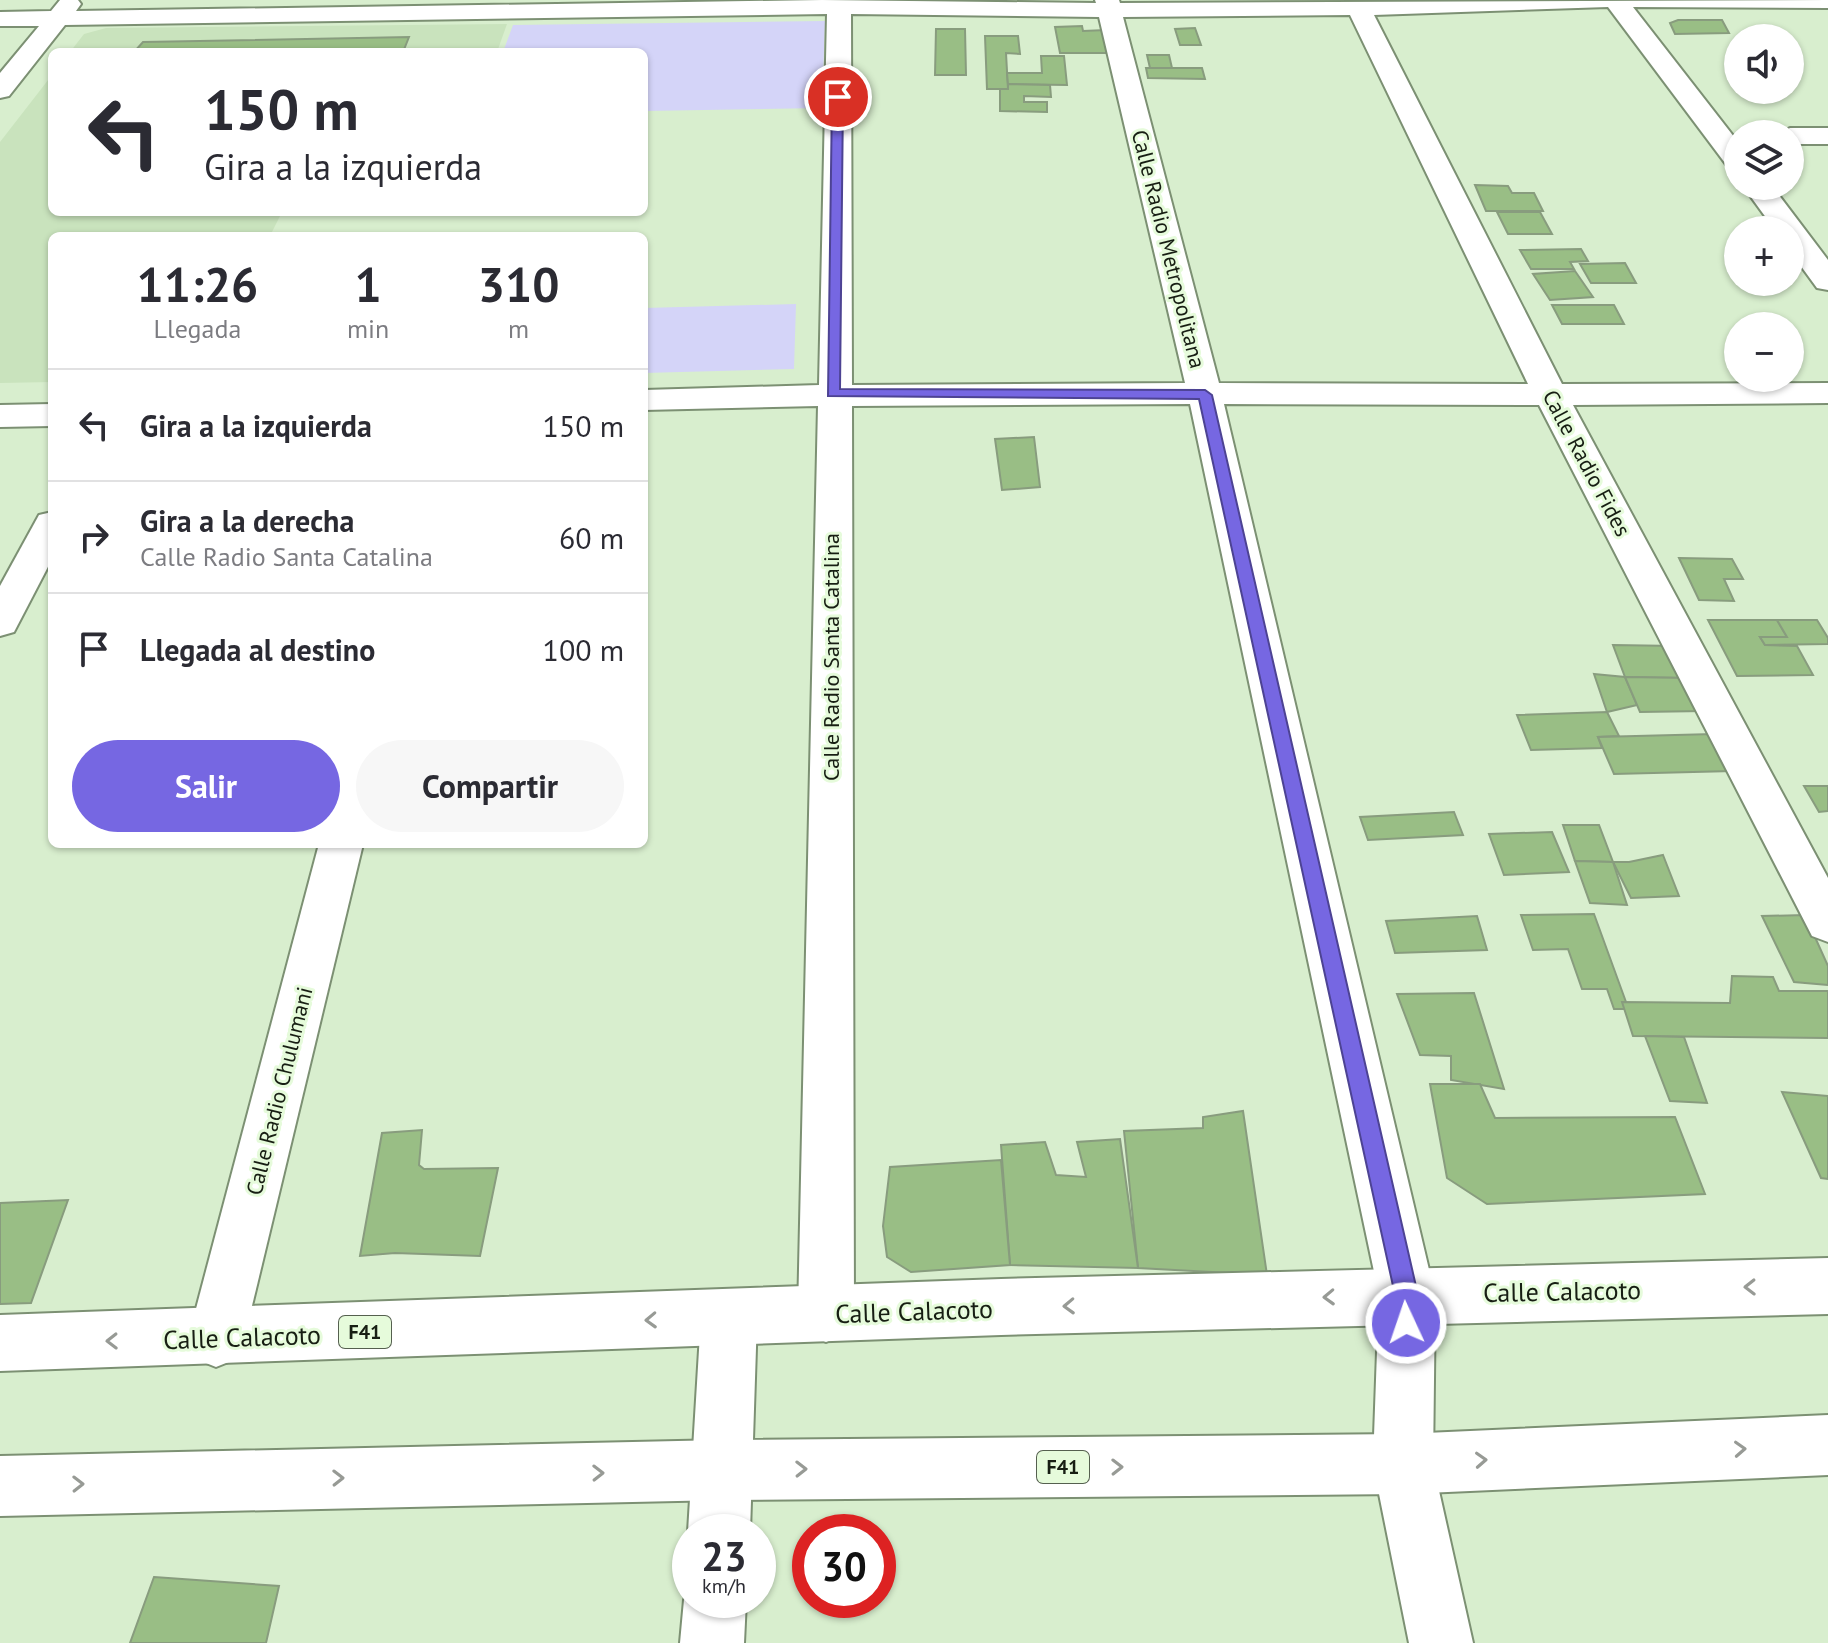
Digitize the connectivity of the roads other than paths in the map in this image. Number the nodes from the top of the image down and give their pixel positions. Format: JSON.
{"nodes":[{"id":1,"x":1615,"y":0,"type":"edge"},
{"id":2,"x":1828,"y":1,"type":"edge"},
{"id":3,"x":839,"y":4,"type":"edge"},
{"id":4,"x":1357,"y":4,"type":"edge"},
{"id":5,"x":589,"y":5,"type":"edge"},
{"id":6,"x":1109,"y":5,"type":"edge"},
{"id":7,"x":332,"y":7,"type":"edge"},
{"id":8,"x":64,"y":9,"type":"edge"},
{"id":9,"x":0,"y":19,"type":"edge"},
{"id":10,"x":0,"y":90,"type":"edge"},
{"id":11,"x":1724,"y":130,"type":"edge"},
{"id":12,"x":1804,"y":136,"type":"edge"},
{"id":13,"x":1828,"y":136,"type":"edge"},
{"id":14,"x":1804,"y":249,"type":"edge"},
{"id":15,"x":1828,"y":281,"type":"edge"},
{"id":16,"x":833,"y":393,"type":"junction"},
{"id":17,"x":1828,"y":393,"type":"edge"},
{"id":18,"x":1205,"y":395,"type":"junction"},
{"id":19,"x":1551,"y":396,"type":"junction"},
{"id":20,"x":648,"y":400,"type":"edge"},
{"id":21,"x":48,"y":415,"type":"edge"},
{"id":22,"x":0,"y":416,"type":"edge"},
{"id":23,"x":48,"y":532,"type":"edge"},
{"id":24,"x":0,"y":622,"type":"edge"},
{"id":25,"x":340,"y":848,"type":"edge"},
{"id":26,"x":1828,"y":922,"type":"edge"},
{"id":27,"x":1828,"y":1286,"type":"edge"},
{"id":28,"x":1407,"y":1295,"type":"junction"},
{"id":29,"x":826,"y":1314,"type":"junction"},
{"id":30,"x":729,"y":1317,"type":"junction"},
{"id":31,"x":216,"y":1339,"type":"junction"},
{"id":32,"x":0,"y":1343,"type":"edge"},
{"id":33,"x":1828,"y":1445,"type":"edge"},
{"id":34,"x":1403,"y":1464,"type":"junction"},
{"id":35,"x":723,"y":1470,"type":"junction"},
{"id":36,"x":0,"y":1486,"type":"edge"},
{"id":37,"x":720,"y":1514,"type":"edge"},
{"id":38,"x":714,"y":1618,"type":"edge"},
{"id":39,"x":712,"y":1643,"type":"edge"},
{"id":40,"x":1441,"y":1643,"type":"edge"}],
"edges":[{"from":1,"to":2,"type":"street"},
{"from":1,"to":4,"type":"street"},
{"from":1,"to":11,"type":"street"},
{"from":3,"to":5,"type":"street"},
{"from":3,"to":6,"type":"street"},
{"from":3,"to":16,"type":"street","name":"Calle Radio Santa Catalina"},
{"from":4,"to":6,"type":"street"},
{"from":4,"to":19,"type":"street","name":"Calle Radio Fides"},
{"from":5,"to":7,"type":"street"},
{"from":6,"to":18,"type":"street","name":"Calle Radio Metropolitana"},
{"from":7,"to":8,"type":"street"},
{"from":8,"to":9,"type":"street"},
{"from":8,"to":10,"type":"street"},
{"from":12,"to":13,"type":"street"},
{"from":14,"to":15,"type":"street"},
{"from":16,"to":18,"type":"street"},
{"from":16,"to":20,"type":"street"},
{"from":16,"to":29,"type":"street","name":"Calle Radio Santa Catalina"},
{"from":17,"to":19,"type":"street"},
{"from":18,"to":19,"type":"street"},
{"from":18,"to":28,"type":"street","name":"Calle Radio Metropolitana"},
{"from":19,"to":26,"type":"street","name":"Calle Radio Fides"},
{"from":21,"to":22,"type":"street"},
{"from":23,"to":24,"type":"street"},
{"from":25,"to":31,"type":"street","name":"Calle Radio Chulumani"},
{"from":27,"to":28,"type":"street","name":"Calle Calacoto","number":"F41","one_way":true},
{"from":28,"to":29,"type":"street","name":"Calle Calacoto","number":"F41","one_way":true},
{"from":28,"to":34,"type":"street","name":"Calle Radio Metropolitana"},
{"from":29,"to":30,"type":"street","name":"Calle Calacoto","number":"F41"},
{"from":30,"to":31,"type":"street","name":"Calle Calacoto","number":"F41","one_way":true},
{"from":30,"to":35,"type":"street"},
{"from":31,"to":32,"type":"street","name":"Calle Calacoto","number":"F41","one_way":true},
{"from":34,"to":33,"type":"street","number":"F41","one_way":true},
{"from":35,"to":34,"type":"street","number":"F41","one_way":true},
{"from":34,"to":40,"type":"street","name":"Calle Radio Metropolitana"},
{"from":36,"to":35,"type":"street","number":"F41","one_way":true},
{"from":35,"to":37,"type":"street"},
{"from":38,"to":39,"type":"street"}]}
